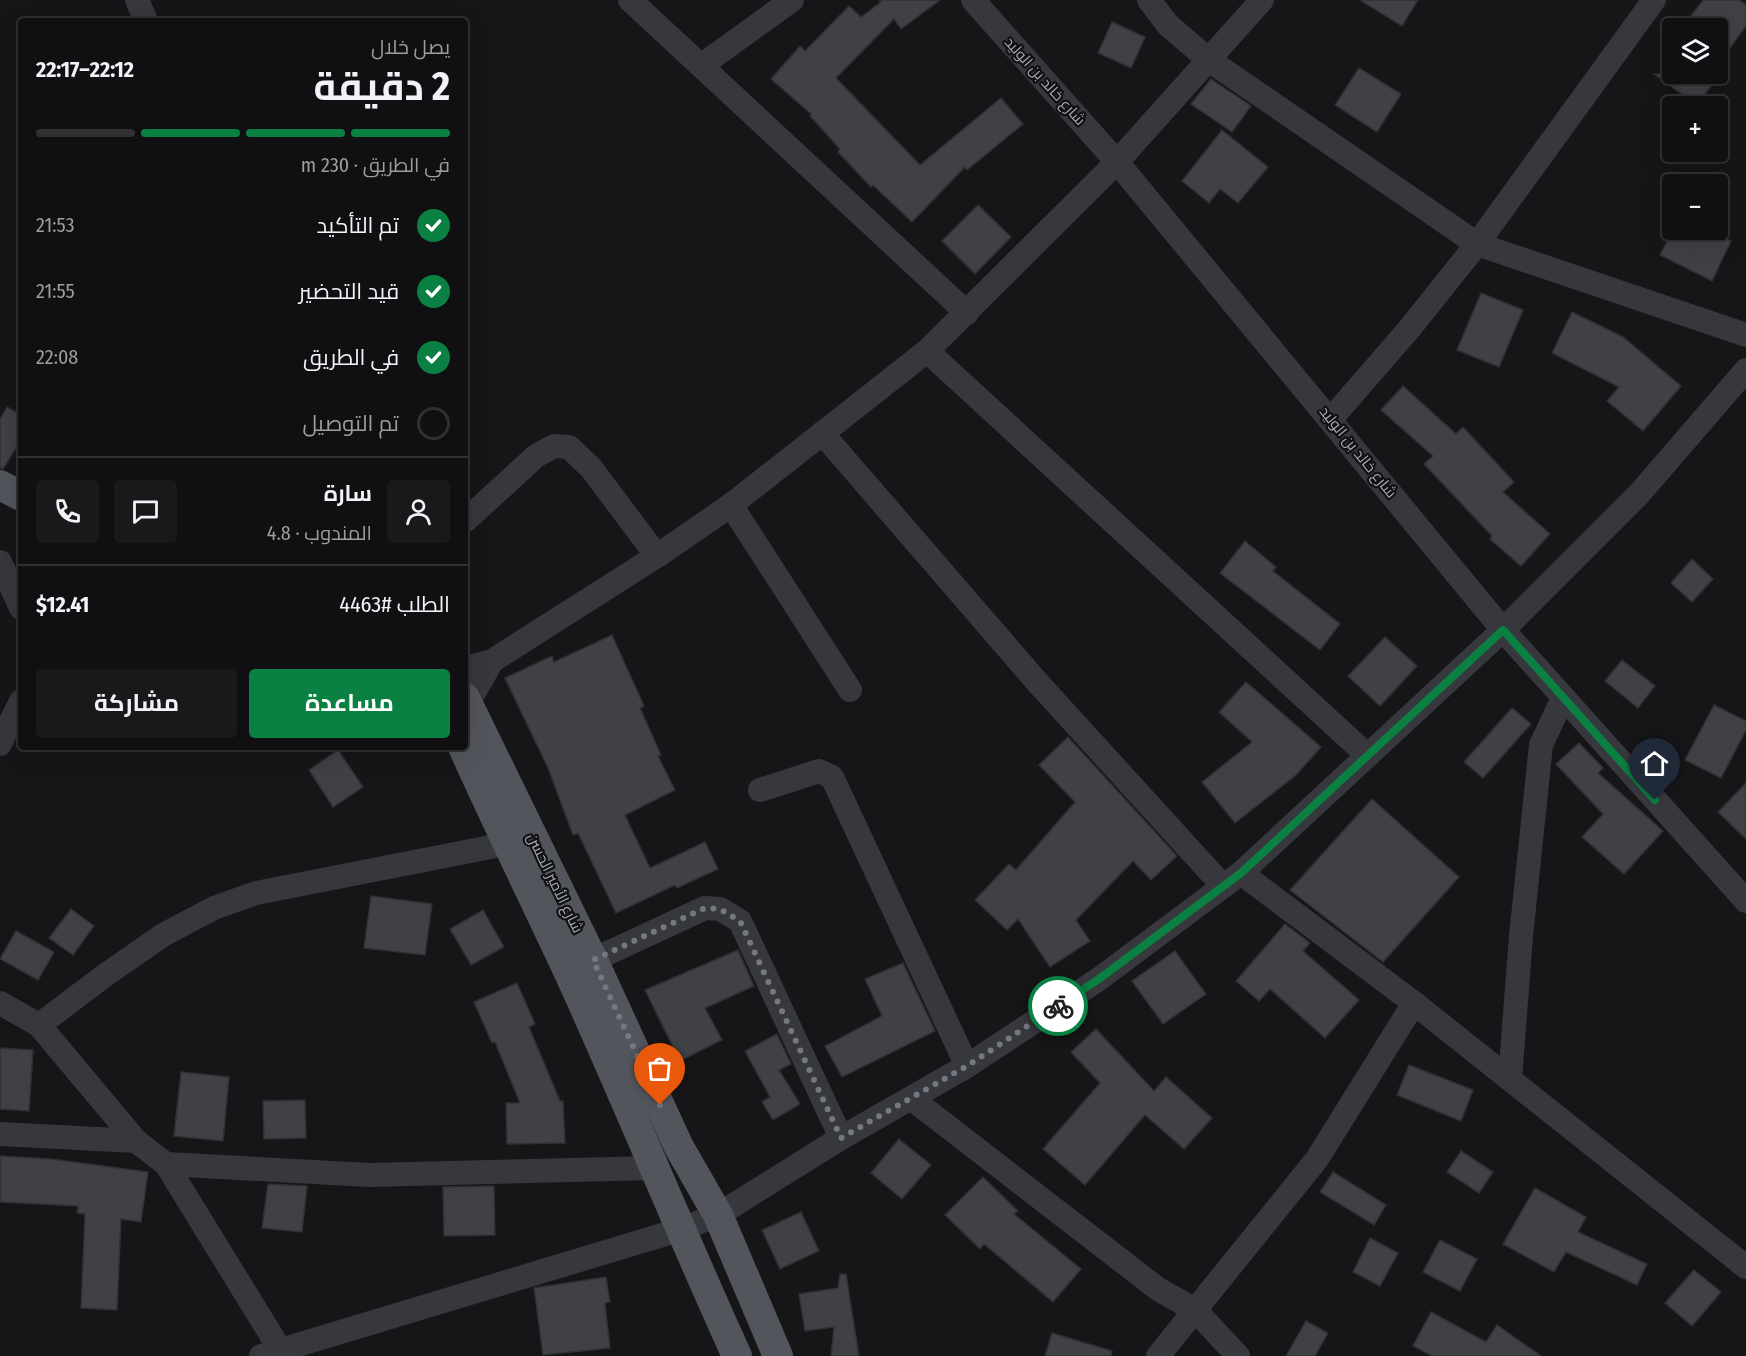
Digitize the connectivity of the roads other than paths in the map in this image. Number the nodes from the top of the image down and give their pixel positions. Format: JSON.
{"nodes":[{"id":1,"x":137,"y":0,"type":"edge"},
{"id":2,"x":630,"y":0,"type":"edge"},
{"id":3,"x":792,"y":0,"type":"edge"},
{"id":4,"x":973,"y":0,"type":"edge"},
{"id":5,"x":1149,"y":0,"type":"edge"},
{"id":6,"x":1262,"y":0,"type":"edge"},
{"id":7,"x":1654,"y":0,"type":"edge"},
{"id":8,"x":145,"y":18,"type":"edge"},
{"id":9,"x":1209,"y":60,"type":"junction"},
{"id":10,"x":702,"y":65,"type":"junction"},
{"id":11,"x":1117,"y":162,"type":"junction"},
{"id":12,"x":1477,"y":244,"type":"junction"},
{"id":13,"x":967,"y":313,"type":"junction"},
{"id":14,"x":1746,"y":335,"type":"edge"},
{"id":15,"x":927,"y":351,"type":"junction"},
{"id":16,"x":1746,"y":370,"type":"edge"},
{"id":17,"x":1331,"y":419,"type":"junction"},
{"id":18,"x":822,"y":433,"type":"junction"},
{"id":19,"x":0,"y":485,"type":"edge"},
{"id":20,"x":18,"y":494,"type":"edge"},
{"id":21,"x":732,"y":505,"type":"junction"},
{"id":22,"x":468,"y":518,"type":"edge"},
{"id":23,"x":657,"y":556,"type":"junction"},
{"id":24,"x":0,"y":562,"type":"edge"},
{"id":25,"x":18,"y":601,"type":"edge"},
{"id":26,"x":1503,"y":630,"type":"junction"},
{"id":27,"x":492,"y":661,"type":"junction"},
{"id":28,"x":468,"y":667,"type":"edge"},
{"id":29,"x":850,"y":690,"type":"dead end"},
{"id":30,"x":1563,"y":698,"type":"junction"},
{"id":31,"x":468,"y":700,"type":"edge"},
{"id":32,"x":18,"y":707,"type":"edge"},
{"id":33,"x":468,"y":707,"type":"edge"},
{"id":34,"x":0,"y":744,"type":"edge"},
{"id":35,"x":464,"y":750,"type":"edge"},
{"id":36,"x":1366,"y":755,"type":"junction"},
{"id":37,"x":760,"y":790,"type":"dead end"},
{"id":38,"x":506,"y":844,"type":"junction"},
{"id":39,"x":1232,"y":880,"type":"junction"},
{"id":40,"x":1746,"y":902,"type":"edge"},
{"id":41,"x":593,"y":960,"type":"junction"},
{"id":42,"x":0,"y":1003,"type":"edge"},
{"id":43,"x":1414,"y":1003,"type":"junction"},
{"id":44,"x":39,"y":1025,"type":"junction"},
{"id":45,"x":967,"y":1066,"type":"junction"},
{"id":46,"x":1510,"y":1079,"type":"junction"},
{"id":47,"x":912,"y":1099,"type":"junction"},
{"id":48,"x":0,"y":1134,"type":"edge"},
{"id":49,"x":841,"y":1138,"type":"junction"},
{"id":50,"x":136,"y":1141,"type":"junction"},
{"id":51,"x":166,"y":1164,"type":"junction"},
{"id":52,"x":655,"y":1168,"type":"junction"},
{"id":53,"x":717,"y":1215,"type":"junction"},
{"id":54,"x":679,"y":1230,"type":"junction"},
{"id":55,"x":1746,"y":1267,"type":"edge"},
{"id":56,"x":1195,"y":1310,"type":"junction"},
{"id":57,"x":276,"y":1354,"type":"edge"},
{"id":58,"x":737,"y":1356,"type":"edge"},
{"id":59,"x":778,"y":1356,"type":"edge"},
{"id":60,"x":1158,"y":1356,"type":"edge"},
{"id":61,"x":1238,"y":1356,"type":"edge"}],
"edges":[{"from":1,"to":8,"type":"street"},
{"from":2,"to":10,"type":"street"},
{"from":3,"to":10,"type":"street"},
{"from":4,"to":11,"type":"street","name":"شارع خالد بن الوليد"},
{"from":5,"to":9,"type":"street"},
{"from":6,"to":9,"type":"street"},
{"from":7,"to":12,"type":"street"},
{"from":9,"to":11,"type":"street"},
{"from":9,"to":12,"type":"street"},
{"from":10,"to":13,"type":"street"},
{"from":11,"to":13,"type":"street"},
{"from":11,"to":17,"type":"street","name":"شارع خالد بن الوليد"},
{"from":12,"to":14,"type":"street"},
{"from":12,"to":17,"type":"street"},
{"from":13,"to":15,"type":"street"},
{"from":15,"to":18,"type":"street"},
{"from":15,"to":36,"type":"street"},
{"from":16,"to":26,"type":"street"},
{"from":17,"to":26,"type":"street","name":"شارع خالد بن الوليد"},
{"from":18,"to":21,"type":"street"},
{"from":18,"to":39,"type":"street"},
{"from":19,"to":20,"type":"main road"},
{"from":21,"to":23,"type":"street"},
{"from":21,"to":29,"type":"street"},
{"from":22,"to":23,"type":"street"},
{"from":23,"to":27,"type":"street"},
{"from":24,"to":25,"type":"street"},
{"from":26,"to":30,"type":"street","name":"شارع خالد بن الوليد"},
{"from":26,"to":36,"type":"street"},
{"from":27,"to":28,"type":"street"},
{"from":27,"to":31,"type":"street"},
{"from":30,"to":40,"type":"street","name":"شارع خالد بن الوليد"},
{"from":30,"to":46,"type":"street"},
{"from":32,"to":34,"type":"street"},
{"from":33,"to":41,"type":"main road","name":"شارع الأمير الحسن"},
{"from":35,"to":38,"type":"main road","name":"شارع الأمير الحسن"},
{"from":36,"to":39,"type":"street"},
{"from":37,"to":45,"type":"street"},
{"from":38,"to":44,"type":"street"},
{"from":38,"to":52,"type":"main road","name":"شارع الأمير الحسن"},
{"from":39,"to":43,"type":"street"},
{"from":39,"to":45,"type":"street"},
{"from":41,"to":49,"type":"street"},
{"from":41,"to":53,"type":"main road","name":"شارع الأمير الحسن"},
{"from":42,"to":44,"type":"street"},
{"from":43,"to":46,"type":"street"},
{"from":43,"to":56,"type":"street"},
{"from":44,"to":50,"type":"street"},
{"from":45,"to":47,"type":"street"},
{"from":46,"to":55,"type":"street"},
{"from":47,"to":49,"type":"street"},
{"from":47,"to":56,"type":"street"},
{"from":48,"to":50,"type":"street"},
{"from":49,"to":53,"type":"street"},
{"from":50,"to":51,"type":"street"},
{"from":51,"to":52,"type":"street"},
{"from":51,"to":57,"type":"street"},
{"from":52,"to":54,"type":"main road","name":"شارع الأمير الحسن"},
{"from":53,"to":54,"type":"street"},
{"from":53,"to":59,"type":"main road","name":"شارع الأمير الحسن"},
{"from":54,"to":57,"type":"street"},
{"from":54,"to":58,"type":"main road","name":"شارع الأمير الحسن"},
{"from":56,"to":60,"type":"street"},
{"from":56,"to":61,"type":"street"}]}
